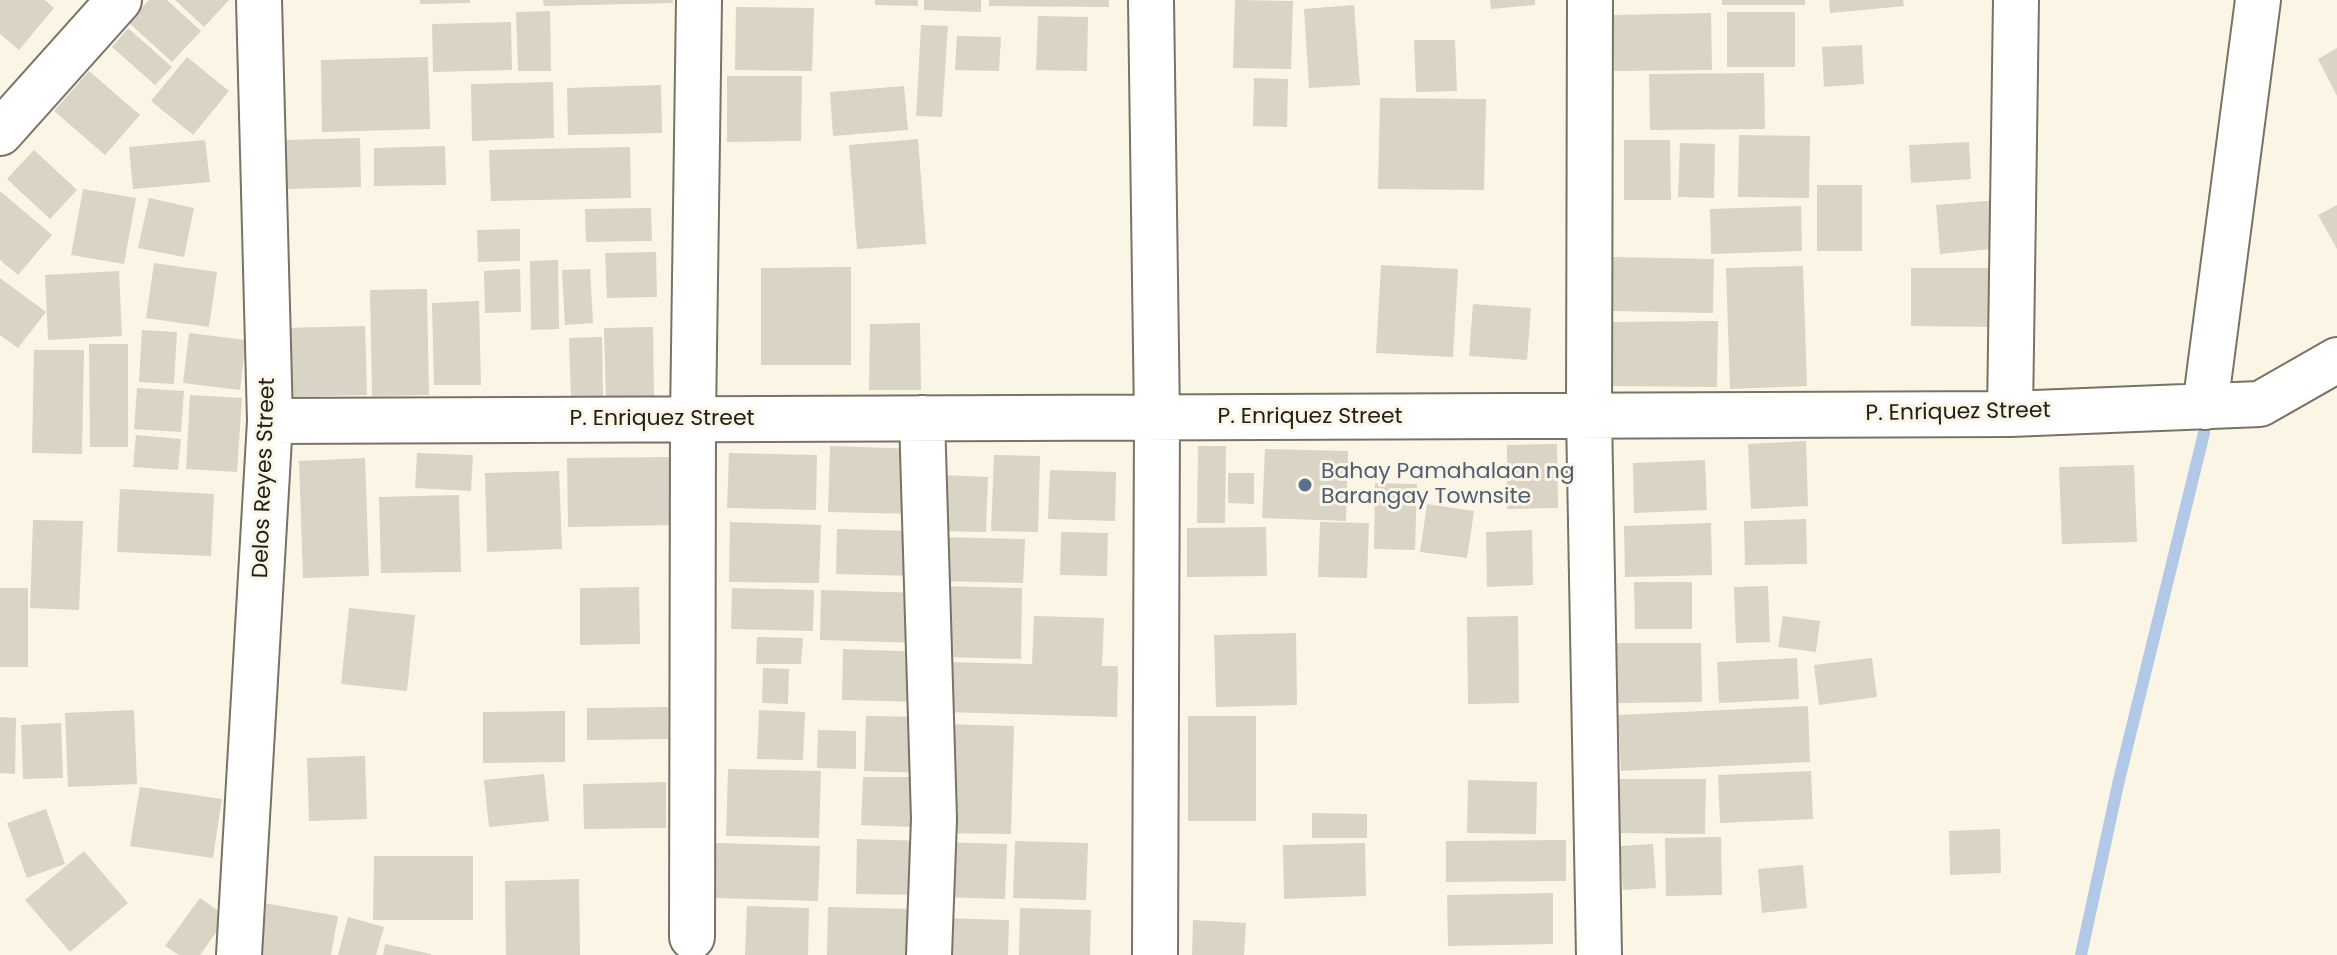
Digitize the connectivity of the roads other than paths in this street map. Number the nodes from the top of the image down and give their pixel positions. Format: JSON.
{"nodes":[{"id":1,"x":119,"y":0,"type":"edge"},
{"id":2,"x":259,"y":0,"type":"edge"},
{"id":3,"x":699,"y":0,"type":"edge"},
{"id":4,"x":1151,"y":0,"type":"edge"},
{"id":5,"x":1590,"y":0,"type":"edge"},
{"id":6,"x":2016,"y":0,"type":"edge"},
{"id":7,"x":2258,"y":0,"type":"edge"},
{"id":8,"x":0,"y":133,"type":"edge"},
{"id":9,"x":2337,"y":360,"type":"edge"},
{"id":10,"x":2205,"y":407,"type":"junction"},
{"id":11,"x":2010,"y":414,"type":"junction"},
{"id":12,"x":1589,"y":415,"type":"junction"},
{"id":13,"x":922,"y":418,"type":"junction"},
{"id":14,"x":1157,"y":418,"type":"junction"},
{"id":15,"x":693,"y":419,"type":"junction"},
{"id":16,"x":270,"y":421,"type":"junction"},
{"id":17,"x":692,"y":937,"type":"dead end"},
{"id":18,"x":239,"y":955,"type":"edge"},
{"id":19,"x":929,"y":955,"type":"edge"},
{"id":20,"x":1155,"y":955,"type":"edge"},
{"id":21,"x":1599,"y":955,"type":"edge"}],
"edges":[{"from":1,"to":8,"type":"street"},
{"from":2,"to":16,"type":"street","name":"Delos Reyes Street"},
{"from":3,"to":15,"type":"street"},
{"from":4,"to":14,"type":"street"},
{"from":5,"to":12,"type":"street"},
{"from":6,"to":11,"type":"street"},
{"from":7,"to":10,"type":"street"},
{"from":9,"to":10,"type":"street","name":"P. Enriquez Street"},
{"from":10,"to":11,"type":"street","name":"P. Enriquez Street"},
{"from":11,"to":12,"type":"street","name":"P. Enriquez Street"},
{"from":12,"to":14,"type":"street","name":"P. Enriquez Street"},
{"from":12,"to":21,"type":"street"},
{"from":13,"to":14,"type":"street","name":"P. Enriquez Street"},
{"from":13,"to":15,"type":"street","name":"P. Enriquez Street"},
{"from":13,"to":19,"type":"street"},
{"from":14,"to":20,"type":"street"},
{"from":15,"to":16,"type":"street","name":"P. Enriquez Street"},
{"from":15,"to":17,"type":"street"},
{"from":16,"to":18,"type":"street","name":"Delos Reyes Street"}]}
